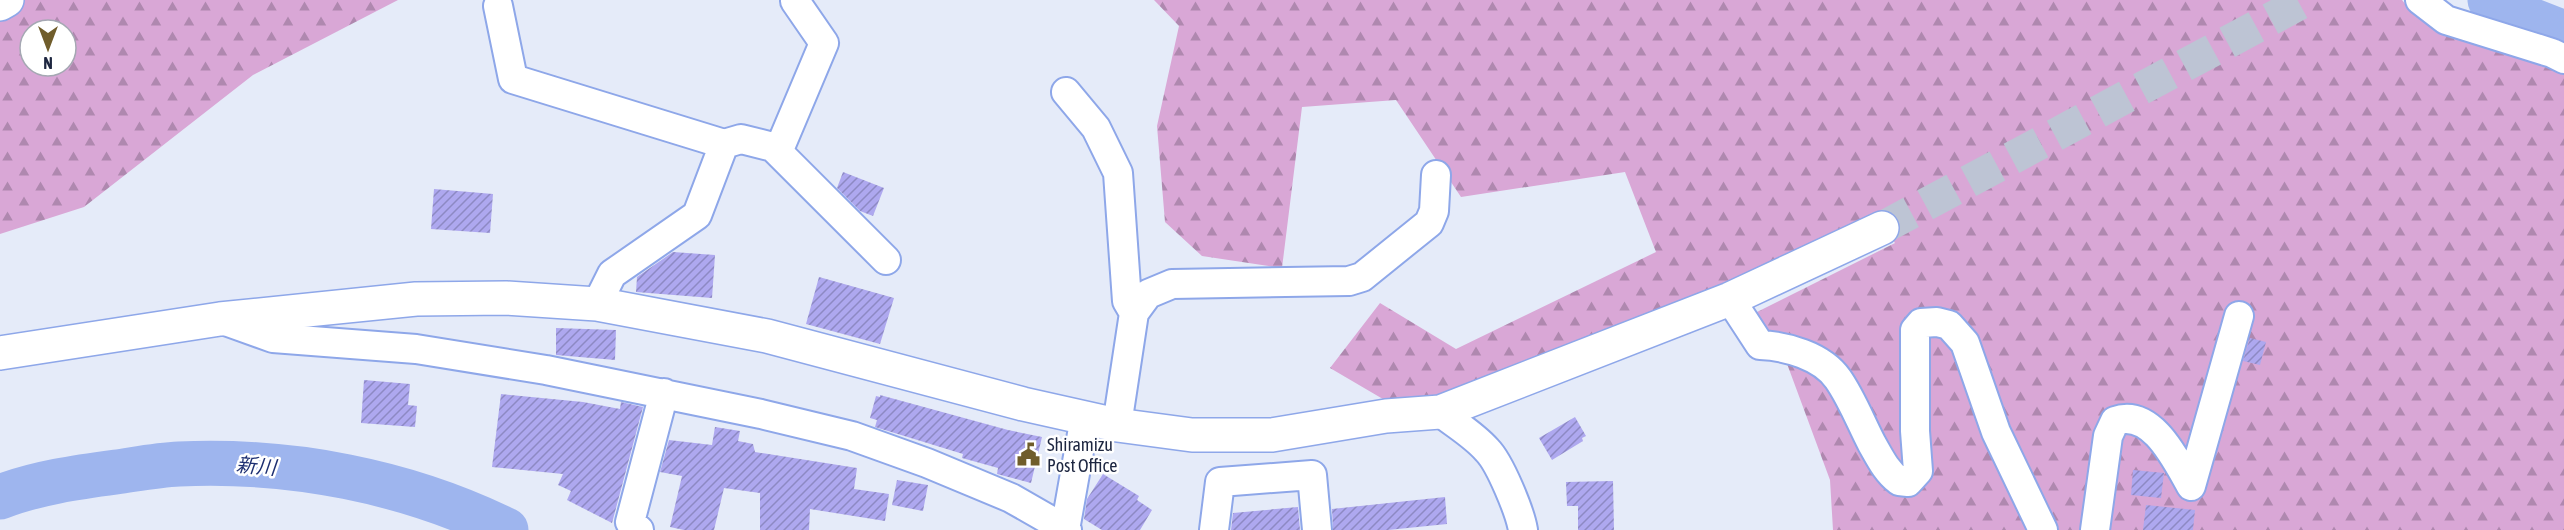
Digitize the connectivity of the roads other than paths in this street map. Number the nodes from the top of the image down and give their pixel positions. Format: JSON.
{"nodes":[{"id":1,"x":7,"y":0,"type":"edge"},
{"id":2,"x":2420,"y":0,"type":"edge"},
{"id":3,"x":795,"y":1,"type":"edge"},
{"id":4,"x":0,"y":4,"type":"edge"},
{"id":5,"x":498,"y":6,"type":"dead end"},
{"id":6,"x":2564,"y":59,"type":"edge"},
{"id":7,"x":1066,"y":92,"type":"dead end"},
{"id":8,"x":724,"y":144,"type":"junction"},
{"id":9,"x":778,"y":152,"type":"junction"},
{"id":10,"x":1436,"y":175,"type":"dead end"},
{"id":11,"x":1882,"y":228,"type":"tunnel mouth"},
{"id":12,"x":886,"y":260,"type":"dead end"},
{"id":13,"x":1730,"y":299,"type":"junction"},
{"id":14,"x":597,"y":304,"type":"junction"},
{"id":15,"x":1134,"y":313,"type":"junction"},
{"id":16,"x":2239,"y":316,"type":"dead end"},
{"id":17,"x":220,"y":319,"type":"junction"},
{"id":18,"x":0,"y":353,"type":"edge"},
{"id":19,"x":664,"y":393,"type":"junction"},
{"id":20,"x":1440,"y":411,"type":"junction"},
{"id":21,"x":1085,"y":417,"type":"junction"},
{"id":22,"x":1118,"y":424,"type":"junction"},
{"id":23,"x":639,"y":530,"type":"edge"},
{"id":24,"x":1066,"y":530,"type":"edge"},
{"id":25,"x":1214,"y":530,"type":"edge"},
{"id":26,"x":1317,"y":530,"type":"edge"},
{"id":27,"x":1523,"y":530,"type":"edge"},
{"id":28,"x":2043,"y":530,"type":"edge"},
{"id":29,"x":2095,"y":530,"type":"edge"}],
"edges":[{"from":1,"to":4,"type":"street"},
{"from":2,"to":6,"type":"street"},
{"from":3,"to":9,"type":"street"},
{"from":5,"to":8,"type":"street"},
{"from":7,"to":15,"type":"street"},
{"from":8,"to":9,"type":"street"},
{"from":8,"to":14,"type":"street"},
{"from":9,"to":12,"type":"street"},
{"from":10,"to":15,"type":"street"},
{"from":11,"to":13,"type":"street"},
{"from":13,"to":20,"type":"street"},
{"from":13,"to":28,"type":"street"},
{"from":14,"to":17,"type":"street"},
{"from":14,"to":21,"type":"street"},
{"from":15,"to":22,"type":"street"},
{"from":16,"to":29,"type":"street"},
{"from":17,"to":18,"type":"street"},
{"from":17,"to":19,"type":"street"},
{"from":19,"to":23,"type":"street"},
{"from":19,"to":24,"type":"street"},
{"from":20,"to":22,"type":"street"},
{"from":20,"to":27,"type":"street"},
{"from":21,"to":22,"type":"street"},
{"from":21,"to":24,"type":"street"},
{"from":25,"to":26,"type":"street"}]}
